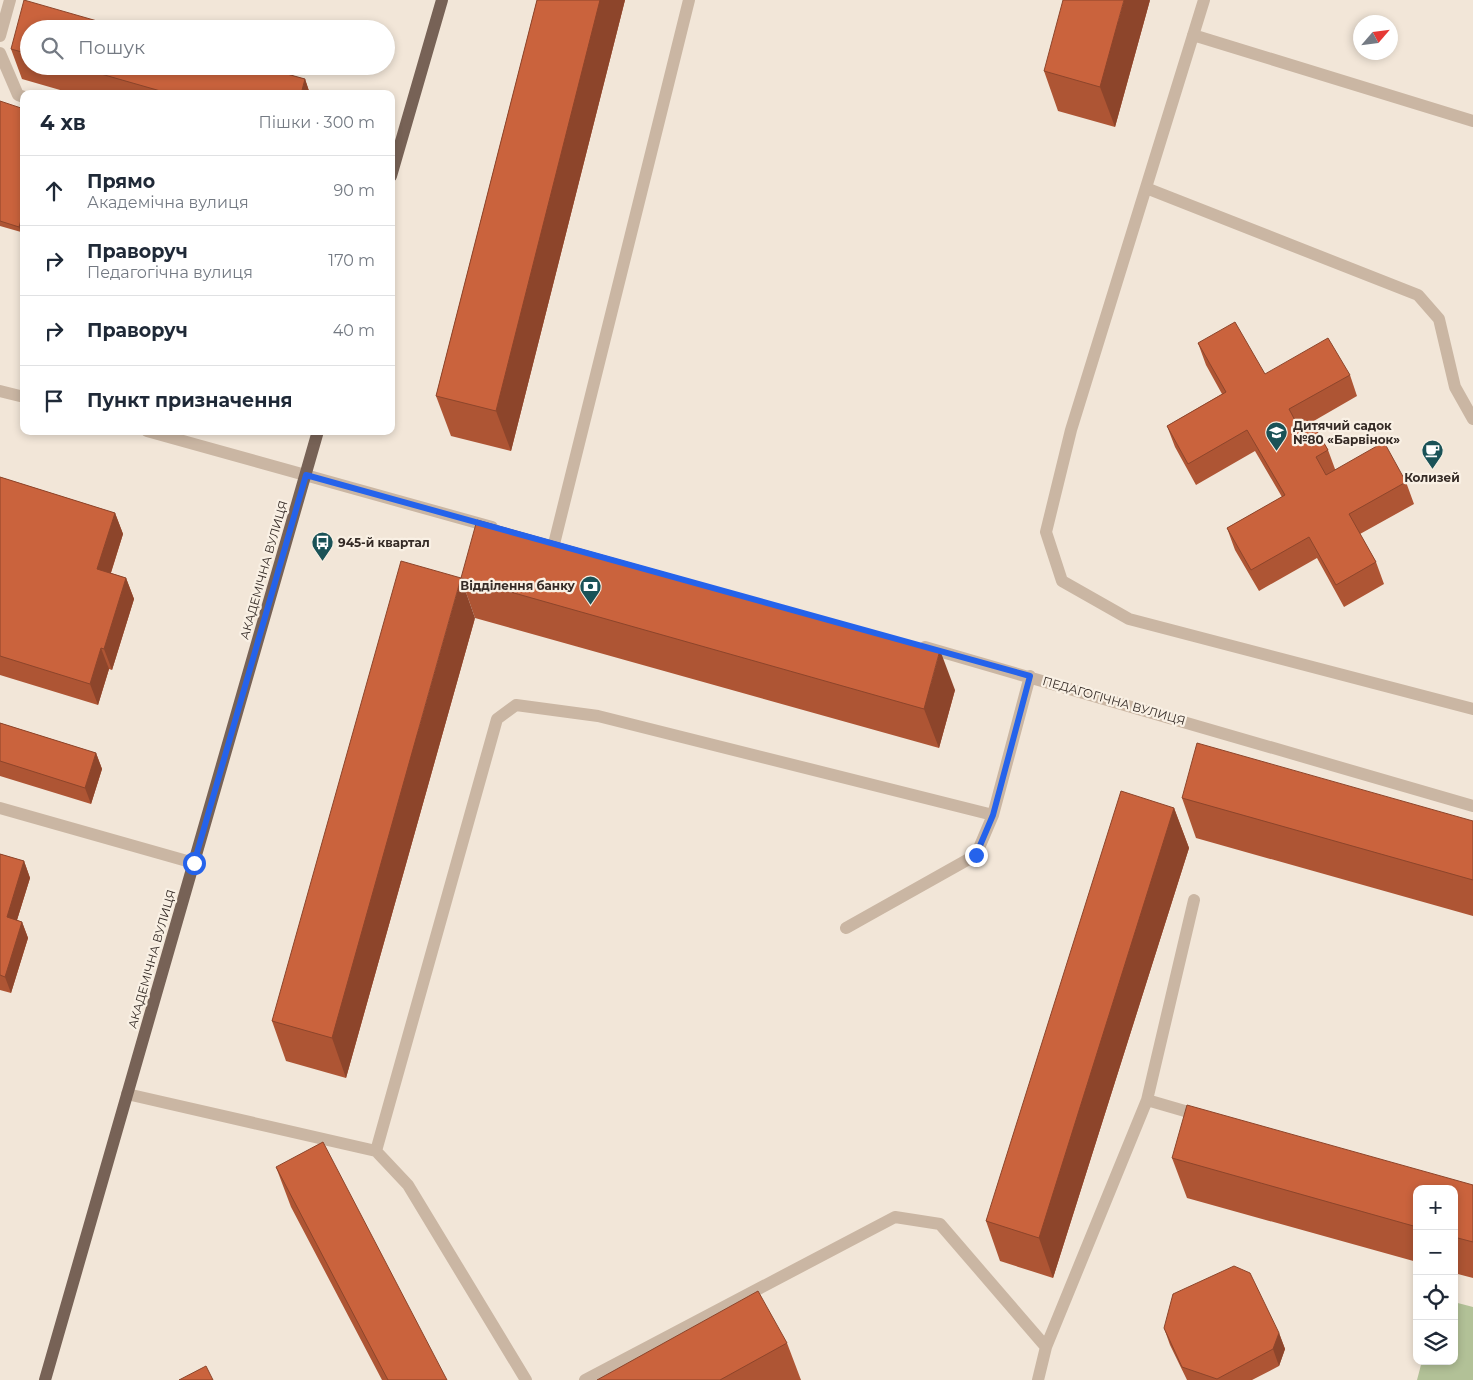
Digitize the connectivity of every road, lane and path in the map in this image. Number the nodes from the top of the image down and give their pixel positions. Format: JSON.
{"nodes":[{"id":1,"x":10,"y":0,"type":"edge"},
{"id":2,"x":442,"y":0,"type":"edge"},
{"id":3,"x":689,"y":0,"type":"edge"},
{"id":4,"x":1204,"y":0,"type":"edge"},
{"id":5,"x":1193,"y":35,"type":"junction"},
{"id":6,"x":0,"y":36,"type":"edge"},
{"id":7,"x":0,"y":53,"type":"edge"},
{"id":8,"x":20,"y":96,"type":"edge"},
{"id":9,"x":1473,"y":120,"type":"edge"},
{"id":10,"x":395,"y":162,"type":"edge"},
{"id":11,"x":1146,"y":188,"type":"junction"},
{"id":12,"x":0,"y":391,"type":"edge"},
{"id":13,"x":20,"y":396,"type":"edge"},
{"id":14,"x":1473,"y":419,"type":"edge"},
{"id":15,"x":161,"y":435,"type":"edge"},
{"id":16,"x":317,"y":435,"type":"edge"},
{"id":17,"x":306,"y":475,"type":"junction"},
{"id":18,"x":506,"y":531,"type":"edge"},
{"id":19,"x":554,"y":544,"type":"edge"},
{"id":20,"x":916,"y":645,"type":"edge"},
{"id":21,"x":1030,"y":676,"type":"junction"},
{"id":22,"x":1473,"y":709,"type":"edge"},
{"id":23,"x":1473,"y":806,"type":"edge"},
{"id":24,"x":0,"y":808,"type":"edge"},
{"id":25,"x":993,"y":815,"type":"junction"},
{"id":26,"x":194,"y":863,"type":"junction"},
{"id":27,"x":1194,"y":900,"type":"dead end"},
{"id":28,"x":846,"y":928,"type":"dead end"},
{"id":29,"x":128,"y":1094,"type":"junction"},
{"id":30,"x":1147,"y":1100,"type":"junction"},
{"id":31,"x":1214,"y":1119,"type":"edge"},
{"id":32,"x":376,"y":1151,"type":"junction"},
{"id":33,"x":1046,"y":1347,"type":"junction"},
{"id":34,"x":45,"y":1380,"type":"edge"},
{"id":35,"x":526,"y":1380,"type":"edge"},
{"id":36,"x":585,"y":1380,"type":"edge"},
{"id":37,"x":1038,"y":1380,"type":"edge"}],
"edges":[{"from":1,"to":6,"type":"street"},
{"from":2,"to":10,"type":"main road"},
{"from":3,"to":19,"type":"street"},
{"from":4,"to":5,"type":"street"},
{"from":5,"to":9,"type":"street"},
{"from":5,"to":11,"type":"street"},
{"from":7,"to":8,"type":"street"},
{"from":11,"to":14,"type":"street"},
{"from":11,"to":22,"type":"street"},
{"from":12,"to":13,"type":"street"},
{"from":15,"to":17,"type":"street"},
{"from":16,"to":17,"type":"main road","name":"АКАДЕМІЧНА ВУЛИЦЯ"},
{"from":17,"to":18,"type":"street"},
{"from":17,"to":26,"type":"main road","name":"АКАДЕМІЧНА ВУЛИЦЯ"},
{"from":20,"to":21,"type":"street","name":"ПЕДАГОГІЧНА ВУЛИЦЯ"},
{"from":21,"to":23,"type":"street","name":"ПЕДАГОГІЧНА ВУЛИЦЯ"},
{"from":21,"to":25,"type":"street"},
{"from":24,"to":26,"type":"street"},
{"from":25,"to":28,"type":"street"},
{"from":25,"to":32,"type":"street"},
{"from":26,"to":29,"type":"main road","name":"АКАДЕМІЧНА ВУЛИЦЯ"},
{"from":27,"to":30,"type":"street"},
{"from":29,"to":32,"type":"street"},
{"from":29,"to":34,"type":"main road","name":"АКАДЕМІЧНА ВУЛИЦЯ"},
{"from":30,"to":31,"type":"street"},
{"from":30,"to":33,"type":"street"},
{"from":32,"to":35,"type":"street"},
{"from":33,"to":36,"type":"street"},
{"from":33,"to":37,"type":"street"}]}
